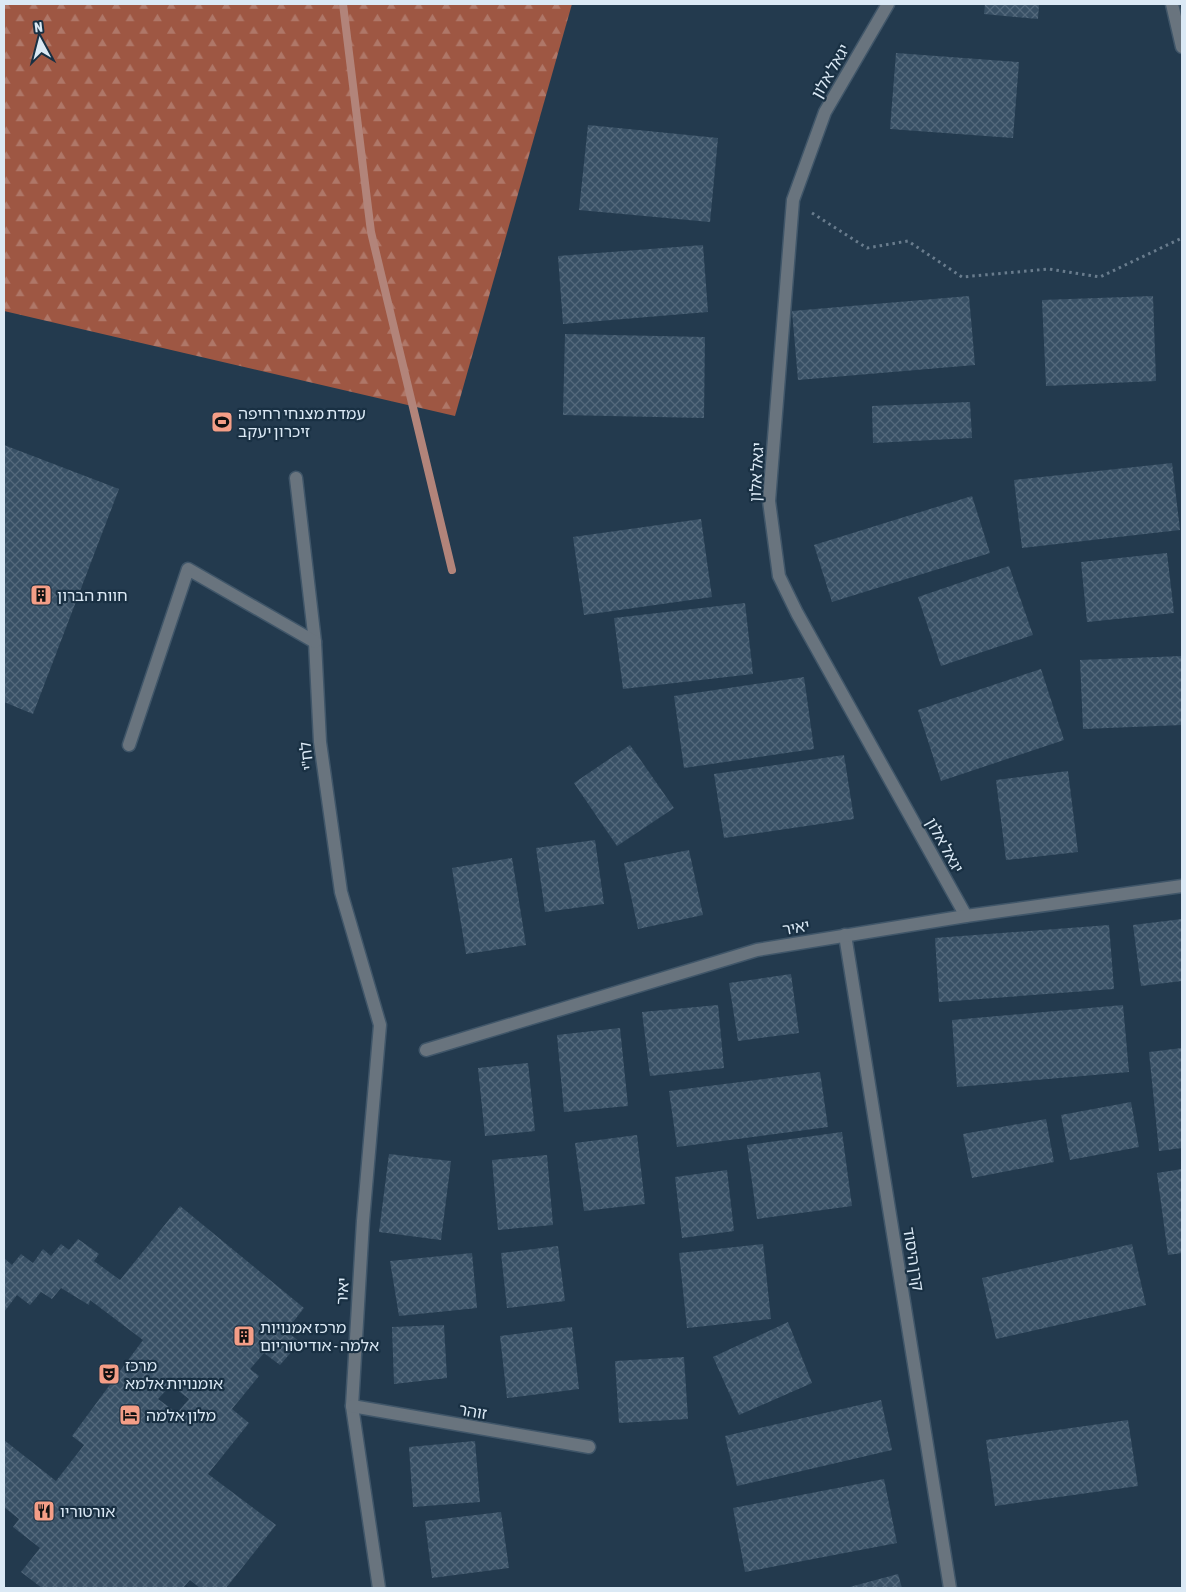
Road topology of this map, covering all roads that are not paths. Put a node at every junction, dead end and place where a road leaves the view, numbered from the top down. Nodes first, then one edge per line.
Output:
1 (888, 4) edge
2 (1172, 4) edge
3 (1182, 47) edge
4 (296, 478) dead end
5 (315, 642) junction
6 (129, 745) dead end
7 (1182, 886) edge
8 (966, 916) junction
9 (845, 935) junction
10 (380, 1025) joint
11 (426, 1050) dead end
12 (352, 1406) junction
13 (589, 1447) dead end
14 (379, 1588) edge
15 (950, 1588) edge

1 - 8 street, יגאל אלון
2 - 3 street
4 - 5 street, לח"י
5 - 6 street
5 - 10 street, לח"י
7 - 8 street, יאיר
8 - 9 street, יאיר
9 - 11 street, יאיר
9 - 15 street, קרן היסוד
10 - 12 street, יאיר
12 - 13 street, זוהר
12 - 14 street, יאיר

